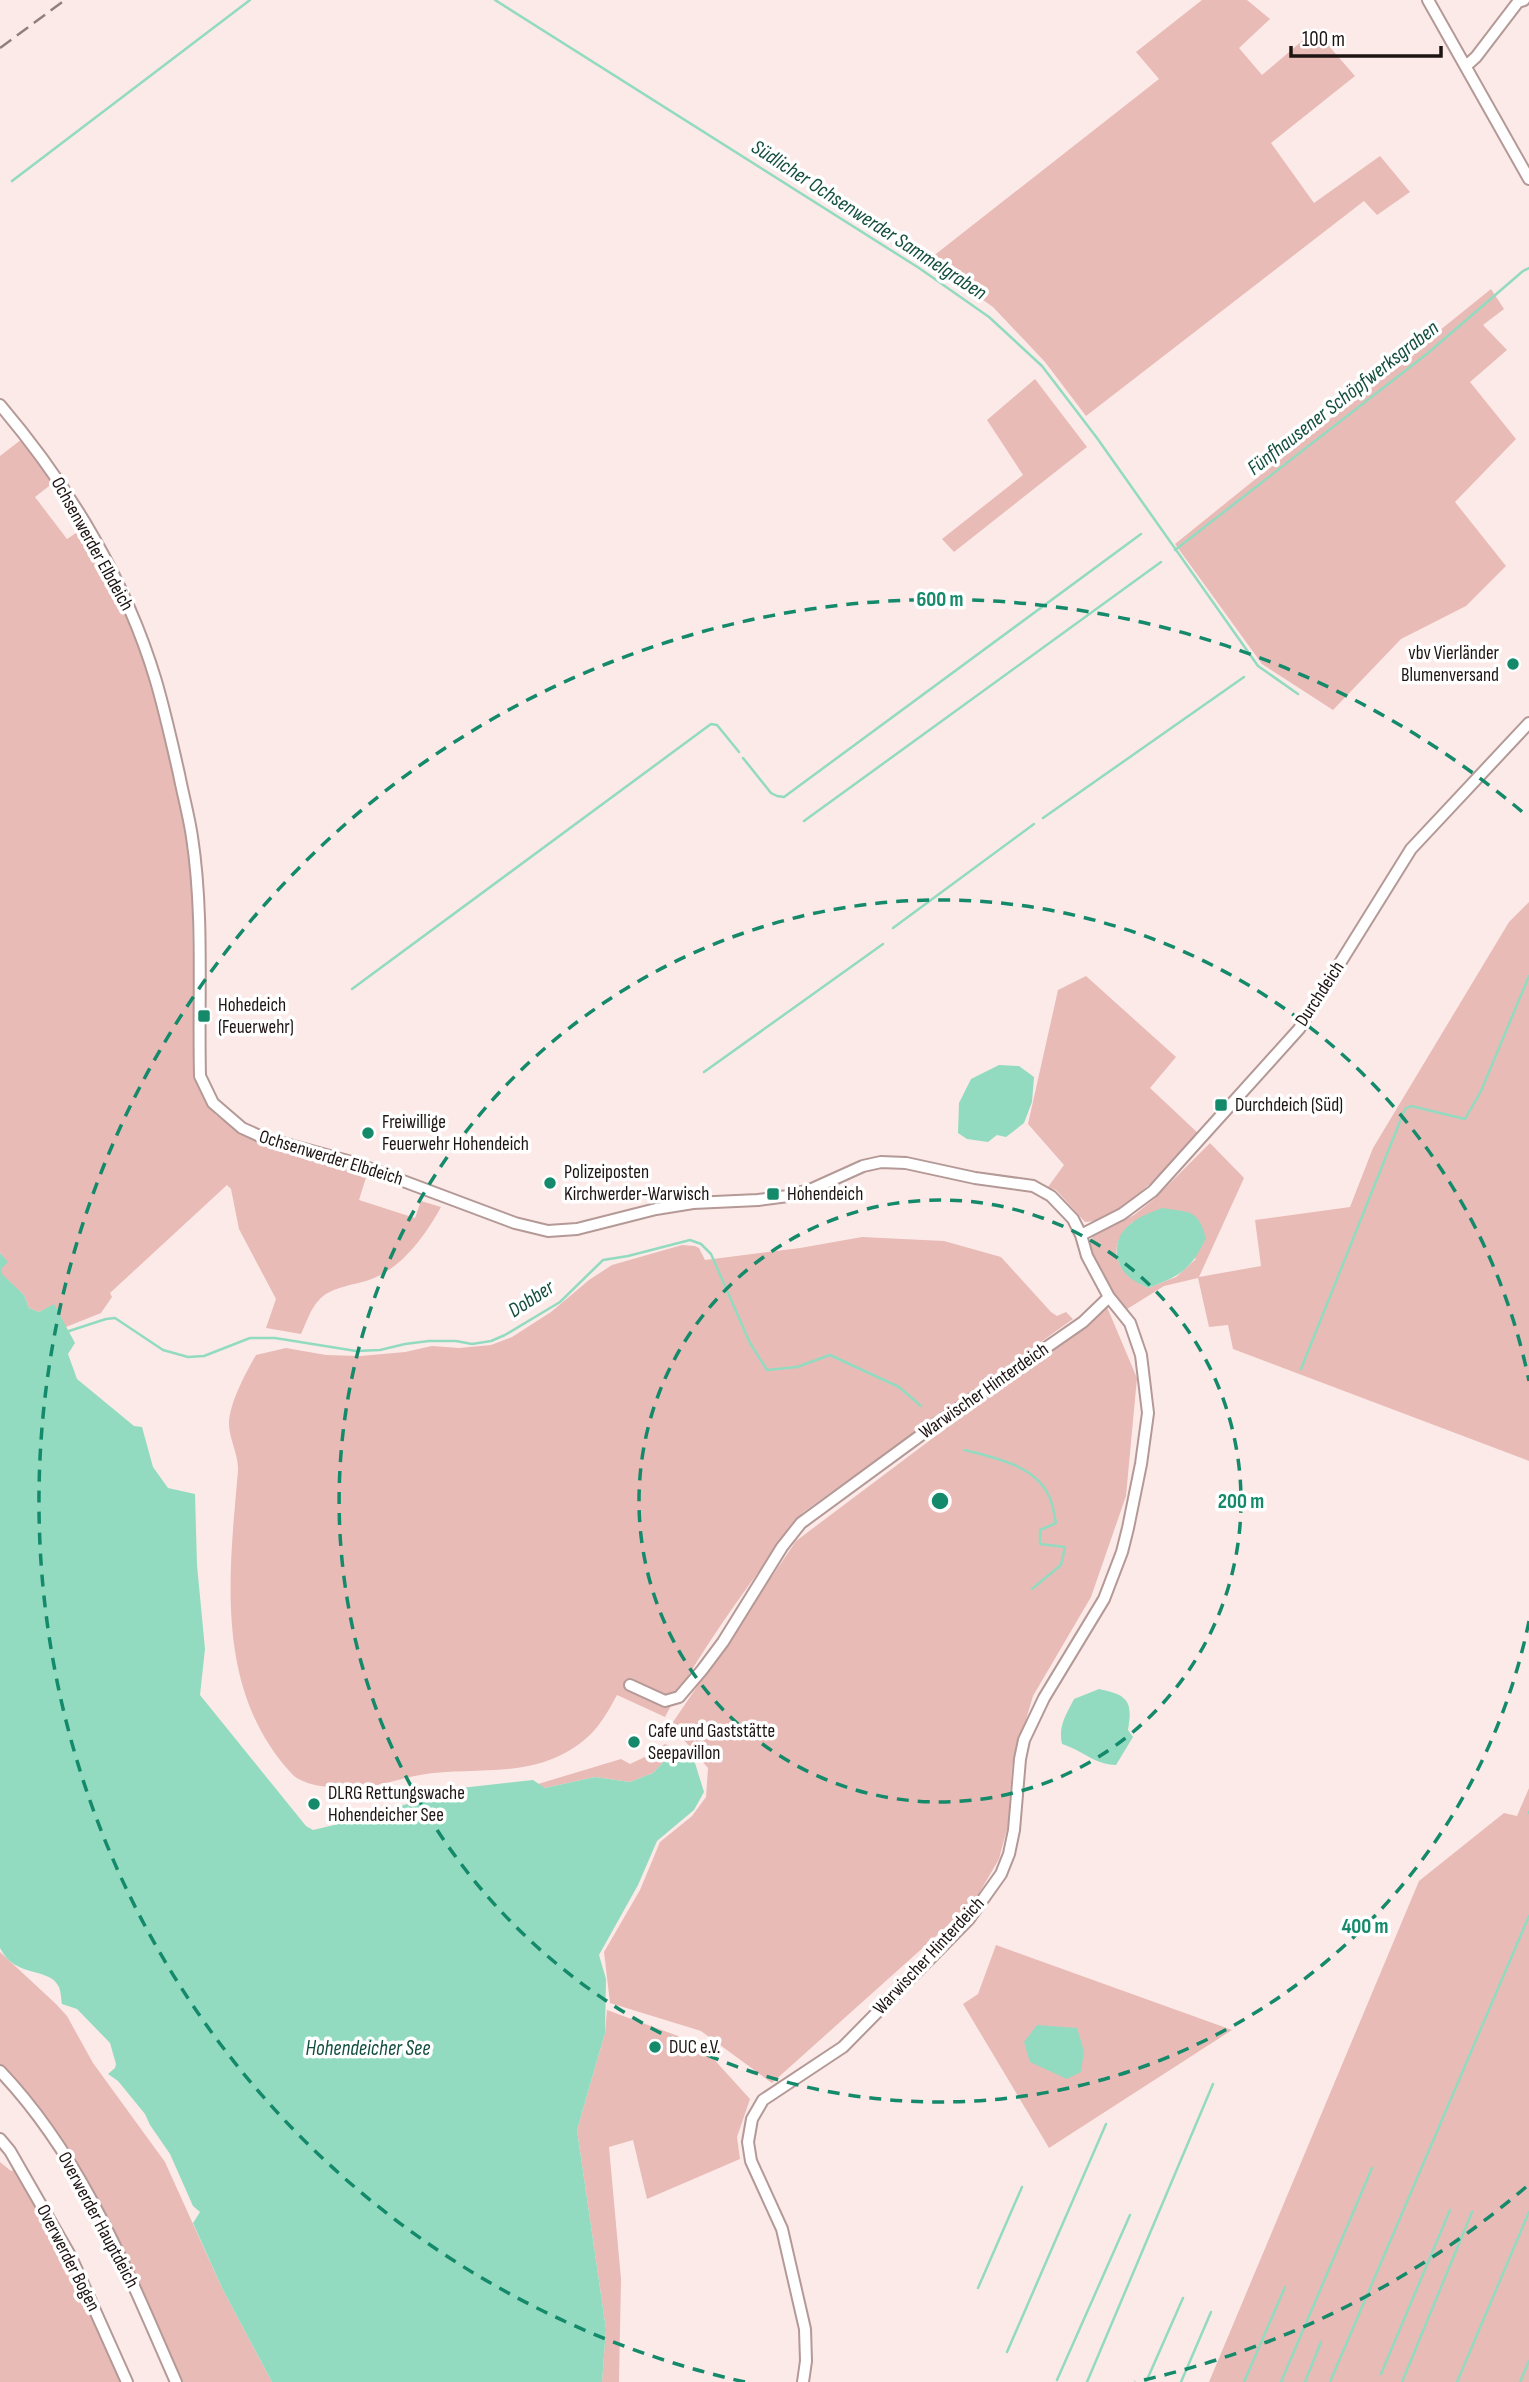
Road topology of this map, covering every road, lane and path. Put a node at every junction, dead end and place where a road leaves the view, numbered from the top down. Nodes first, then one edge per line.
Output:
1 (1429, 0) edge
2 (1524, 0) edge
3 (1466, 66) junction
4 (1529, 179) edge
5 (0, 405) edge
6 (1529, 723) edge
7 (1081, 1235) junction
8 (1110, 1297) junction
9 (630, 1685) dead end
10 (0, 2071) edge
11 (0, 2139) edge
12 (127, 2382) edge
13 (176, 2382) edge
14 (803, 2382) edge

1 - 3 street
2 - 3 street
3 - 4 street
5 - 7 street, Ochsenwerder Elbdeich
6 - 7 street, Durchdeich
7 - 8 street, Warwischer Hinterdeich
8 - 9 street, Warwischer Hinterdeich
8 - 14 street, Warwischer Hinterdeich
10 - 13 street, Overwerder Hauptdeich
11 - 12 street, Overwerder Bogen

